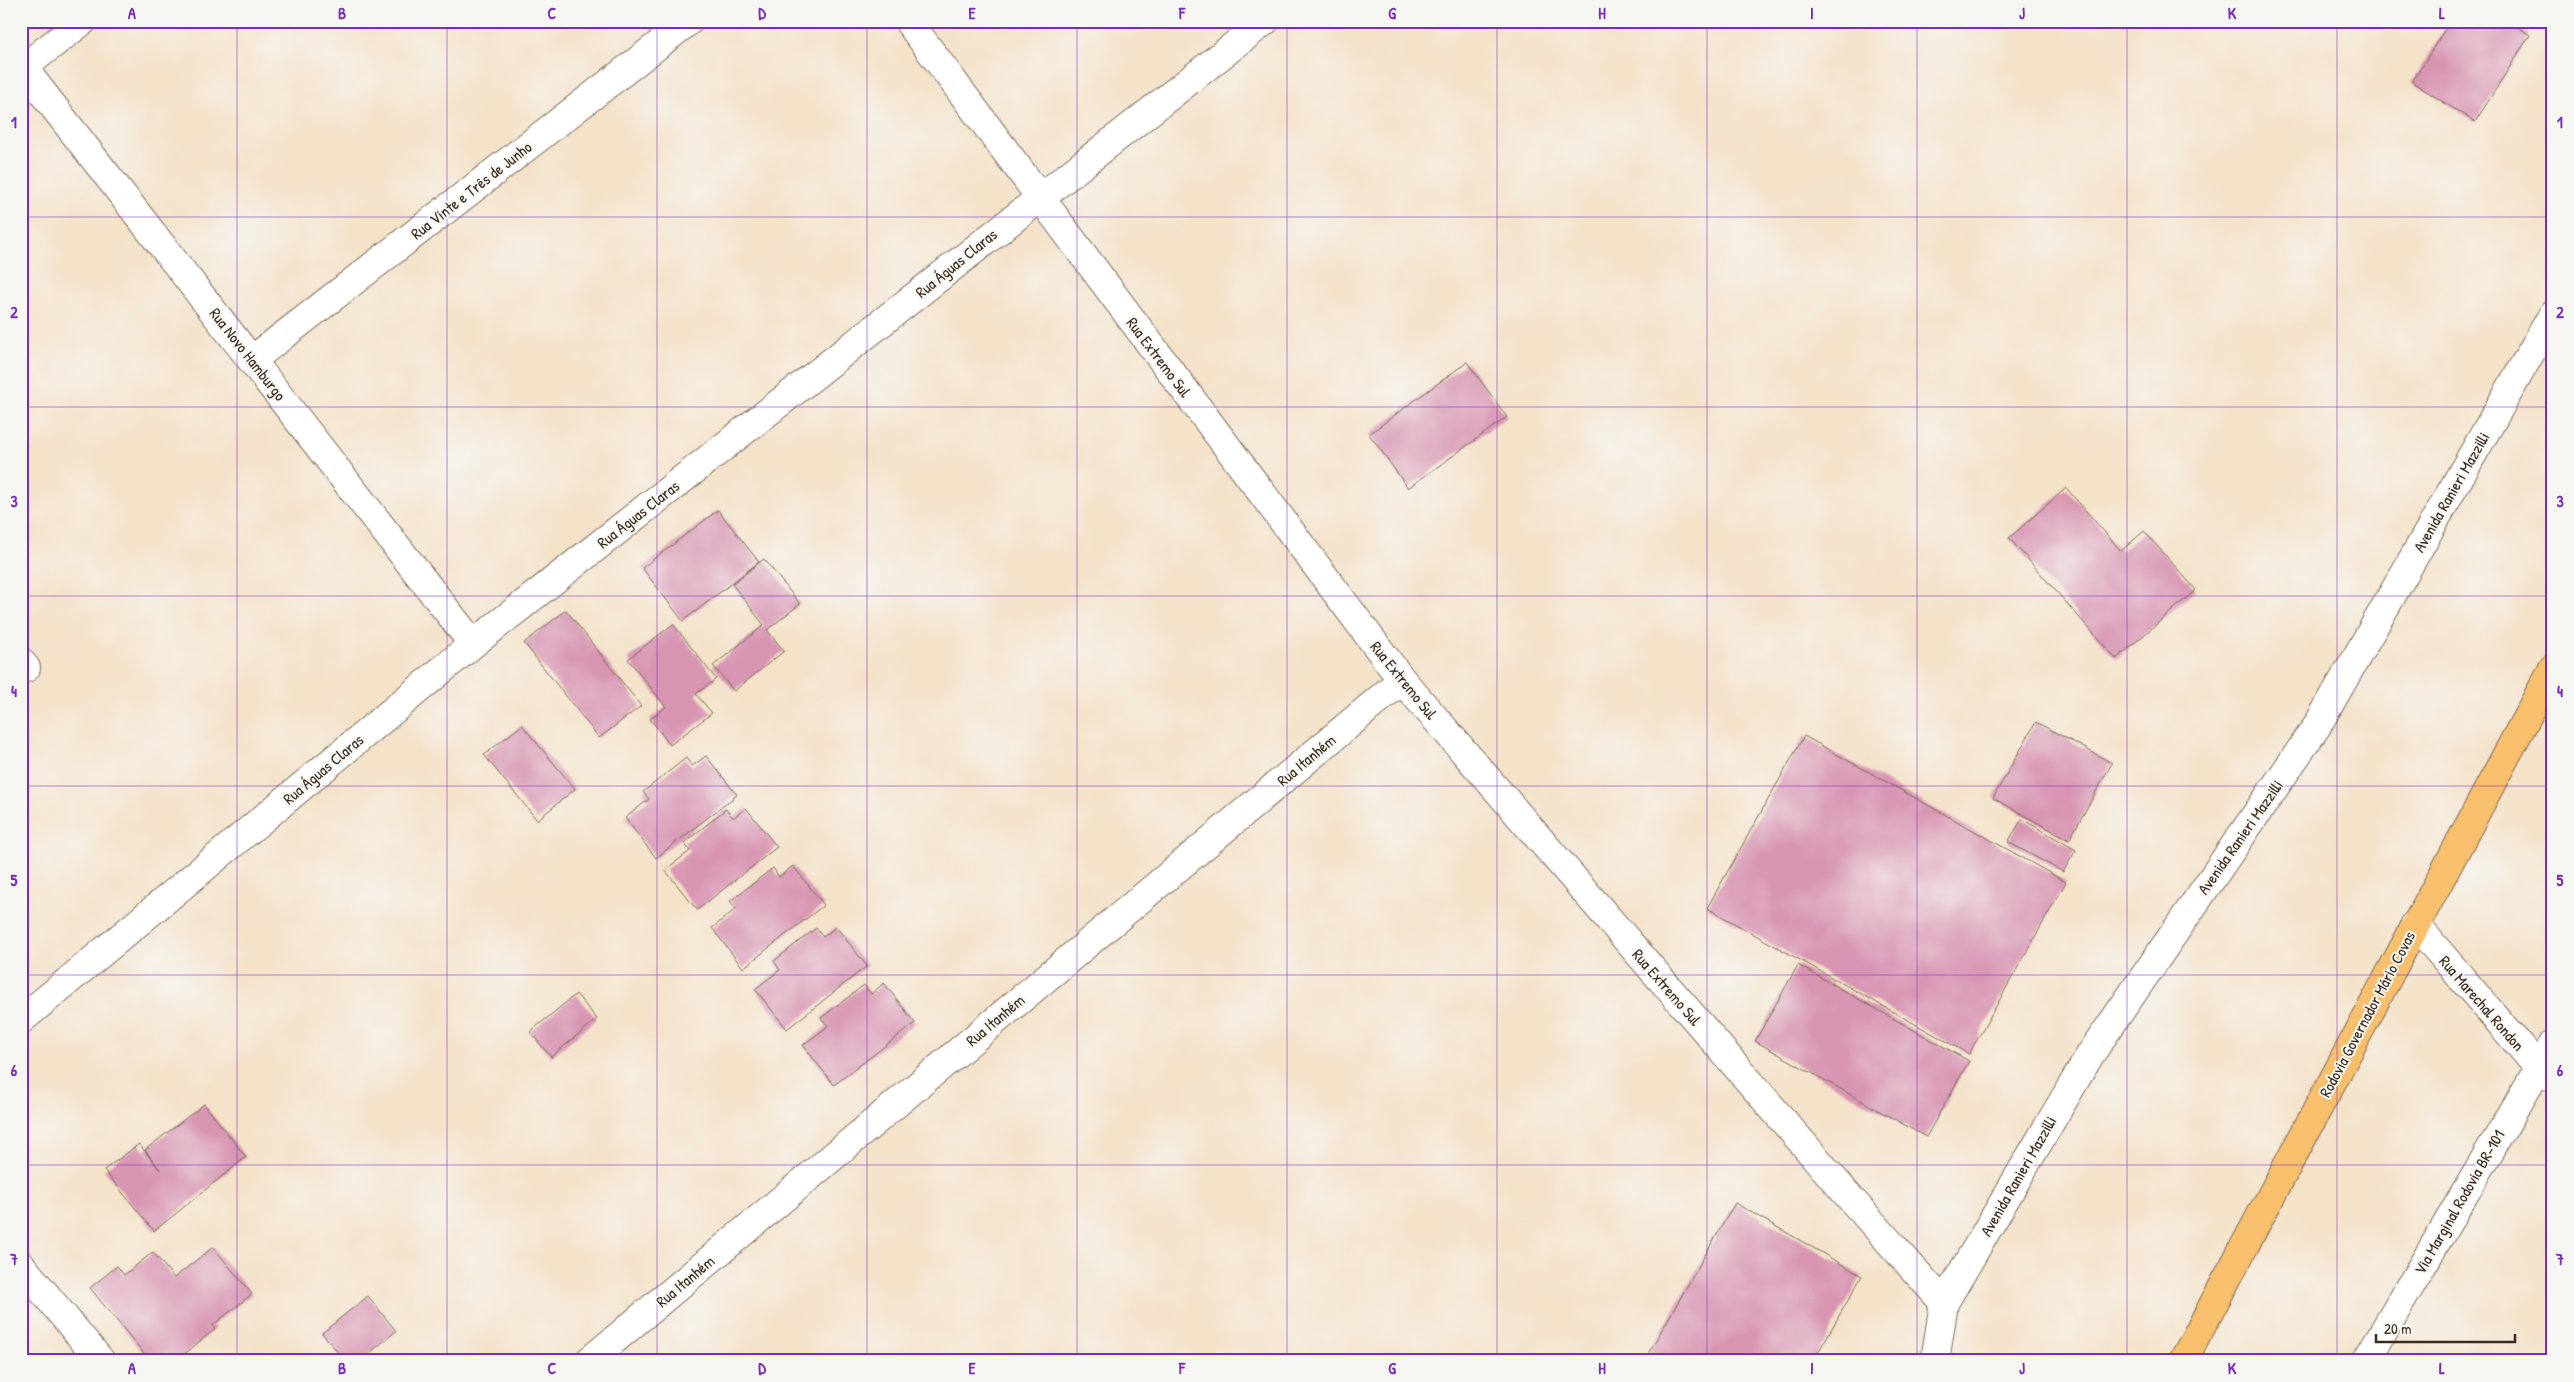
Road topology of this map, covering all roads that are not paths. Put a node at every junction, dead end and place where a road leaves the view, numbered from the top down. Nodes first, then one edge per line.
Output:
1 (83, 21) edge
2 (689, 21) edge
3 (908, 21) edge
4 (1264, 21) edge
5 (22, 67) edge
6 (1039, 197) junction
7 (2553, 314) edge
8 (252, 360) junction
9 (473, 644) junction
10 (2553, 668) edge
11 (1402, 680) junction
12 (2415, 924) junction
13 (21, 1020) edge
14 (2553, 1044) edge
15 (2545, 1073) edge
16 (21, 1265) edge
17 (1944, 1303) junction
18 (101, 1361) edge
19 (589, 1361) edge
20 (1935, 1361) edge
21 (2182, 1361) edge
22 (2366, 1361) edge

1 - 5 street
2 - 8 street, Rua Vinte e Três de Junho
3 - 6 street, Rua Extremo Sul
4 - 6 street, Rua Águas Claras
5 - 8 street, Rua Novo Hamburgo
6 - 9 street, Rua Águas Claras
6 - 11 street, Rua Extremo Sul
7 - 17 street, Avenida Ranieri Mazzilli
8 - 9 street, Rua Novo Hamburgo
9 - 13 street, Rua Águas Claras
10 - 12 highway, Rodovia Governador Mário Covas
11 - 17 street, Rua Extremo Sul
11 - 19 street, Rua Itanhém
12 - 15 street, Rua Marechal Rondon
12 - 21 highway, Rodovia Governador Mário Covas
14 - 15 street, Via Marginal Rodovia BR-101
15 - 22 street, Via Marginal Rodovia BR-101
16 - 18 street
17 - 20 street, Avenida Ranieri Mazzilli

